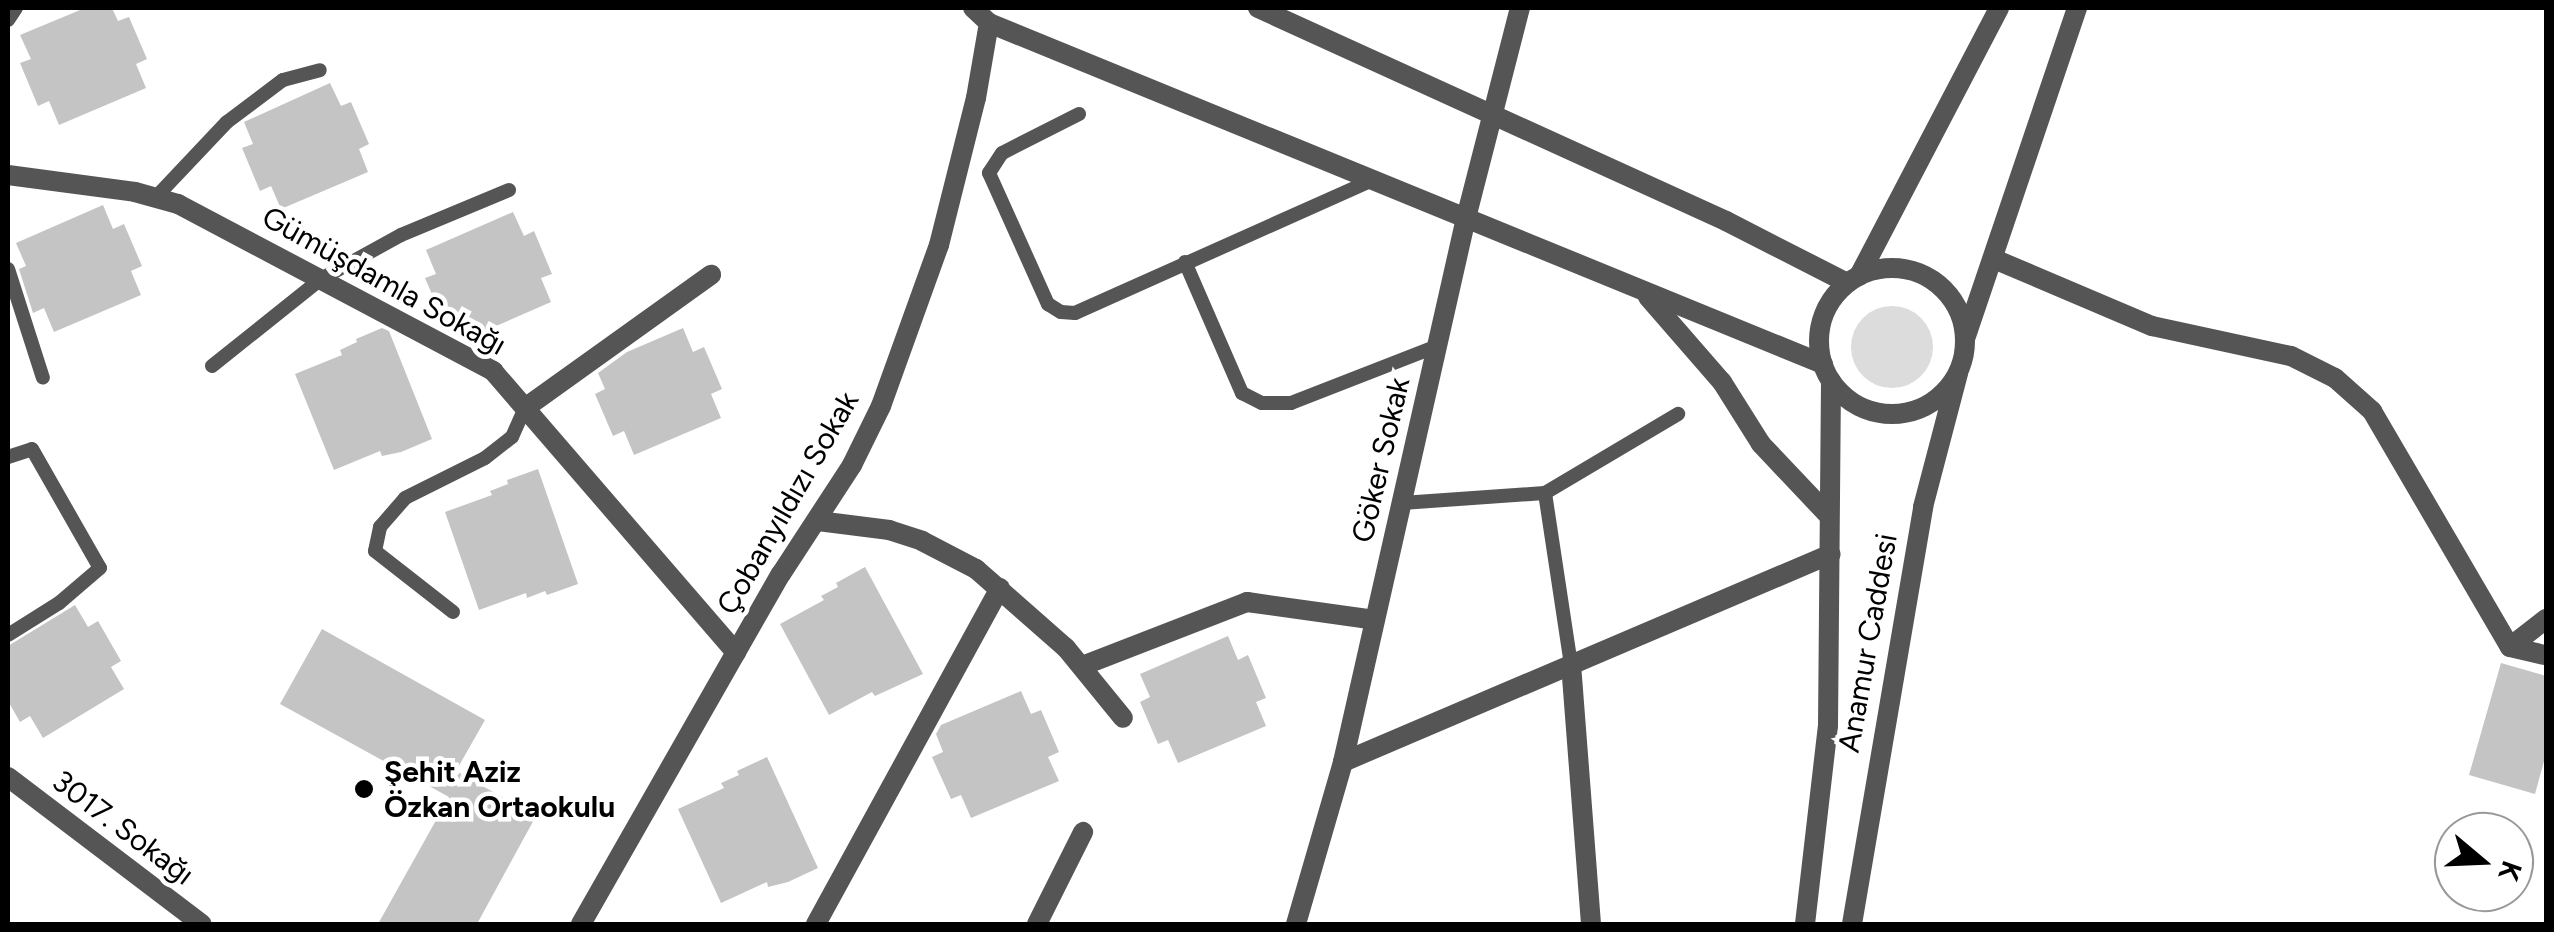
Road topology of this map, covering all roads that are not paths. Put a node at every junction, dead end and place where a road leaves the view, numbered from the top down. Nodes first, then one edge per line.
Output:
1 (16, 8) edge
2 (973, 8) edge
3 (1258, 8) edge
4 (1520, 8) edge
5 (1999, 8) edge
6 (2077, 8) edge
7 (8, 20) edge
8 (989, 23) junction
9 (320, 70) dead end
10 (1079, 114) dead end
11 (1490, 116) junction
12 (8, 175) edge
13 (1372, 180) junction
14 (509, 190) dead end
15 (156, 196) junction
16 (1466, 218) junction
17 (1994, 259) junction
18 (1184, 262) junction
19 (8, 269) edge
20 (711, 275) dead end
21 (321, 279) junction
22 (1853, 279) junction
23 (1640, 289) junction
24 (1966, 338) junction
25 (1437, 346) junction
26 (212, 366) dead end
27 (1827, 373) junction
28 (1958, 374) junction
29 (44, 378) dead end
30 (525, 408) junction
31 (1678, 414) dead end
32 (8, 457) edge
33 (1544, 493) junction
34 (1402, 503) junction
35 (1828, 516) junction
36 (818, 521) junction
37 (1831, 554) junction
38 (1000, 588) junction
39 (452, 612) dead end
40 (2546, 619) edge
41 (1375, 620) junction
42 (8, 635) edge
43 (2510, 646) junction
44 (736, 653) junction
45 (2546, 655) edge
46 (1570, 664) junction
47 (1082, 666) junction
48 (1123, 718) dead end
49 (1343, 762) junction
50 (8, 778) edge
51 (1083, 832) dead end
52 (202, 924) edge
53 (581, 924) edge
54 (816, 924) edge
55 (1037, 924) edge
56 (1296, 924) edge
57 (1591, 924) edge
58 (1805, 924) edge
59 (1852, 924) edge

1 - 7 lane
2 - 8 street
3 - 11 street
4 - 11 street, Göker Sokak
5 - 22 street
6 - 17 street
8 - 13 street
8 - 36 street, Çobanyıldızı Sokak
9 - 15 lane
10 - 18 lane
11 - 16 street, Göker Sokak
11 - 22 street
12 - 15 street, Gümüşdamla Sokağı
13 - 16 street
13 - 18 lane
14 - 21 lane
15 - 21 street, Gümüşdamla Sokağı
16 - 23 street
16 - 25 street, Göker Sokak
17 - 24 street
17 - 43 street
18 - 25 lane
19 - 29 lane
20 - 30 street
21 - 26 lane
21 - 30 street, Gümüşdamla Sokağı
22 - 24 street
22 - 27 street
23 - 27 street
23 - 35 street
24 - 28 street
25 - 34 street, Göker Sokak
27 - 28 street
27 - 35 street, Anamur Caddesi
28 - 59 street, Anamur Caddesi
30 - 39 lane
30 - 44 street, Gümüşdamla Sokağı
31 - 33 lane
32 - 42 lane
33 - 34 lane
33 - 46 lane
34 - 41 street, Göker Sokak
35 - 37 street, Anamur Caddesi
36 - 38 street
36 - 44 street, Çobanyıldızı Sokak
37 - 46 street
37 - 58 street, Anamur Caddesi
38 - 47 street
38 - 54 street
40 - 43 street
41 - 47 street
41 - 49 street, Göker Sokak
43 - 45 street
44 - 53 street, Çobanyıldızı Sokak
46 - 49 street
46 - 57 street
47 - 48 street
49 - 56 street, Göker Sokak
50 - 52 street, 3017. Sokağı
51 - 55 street

